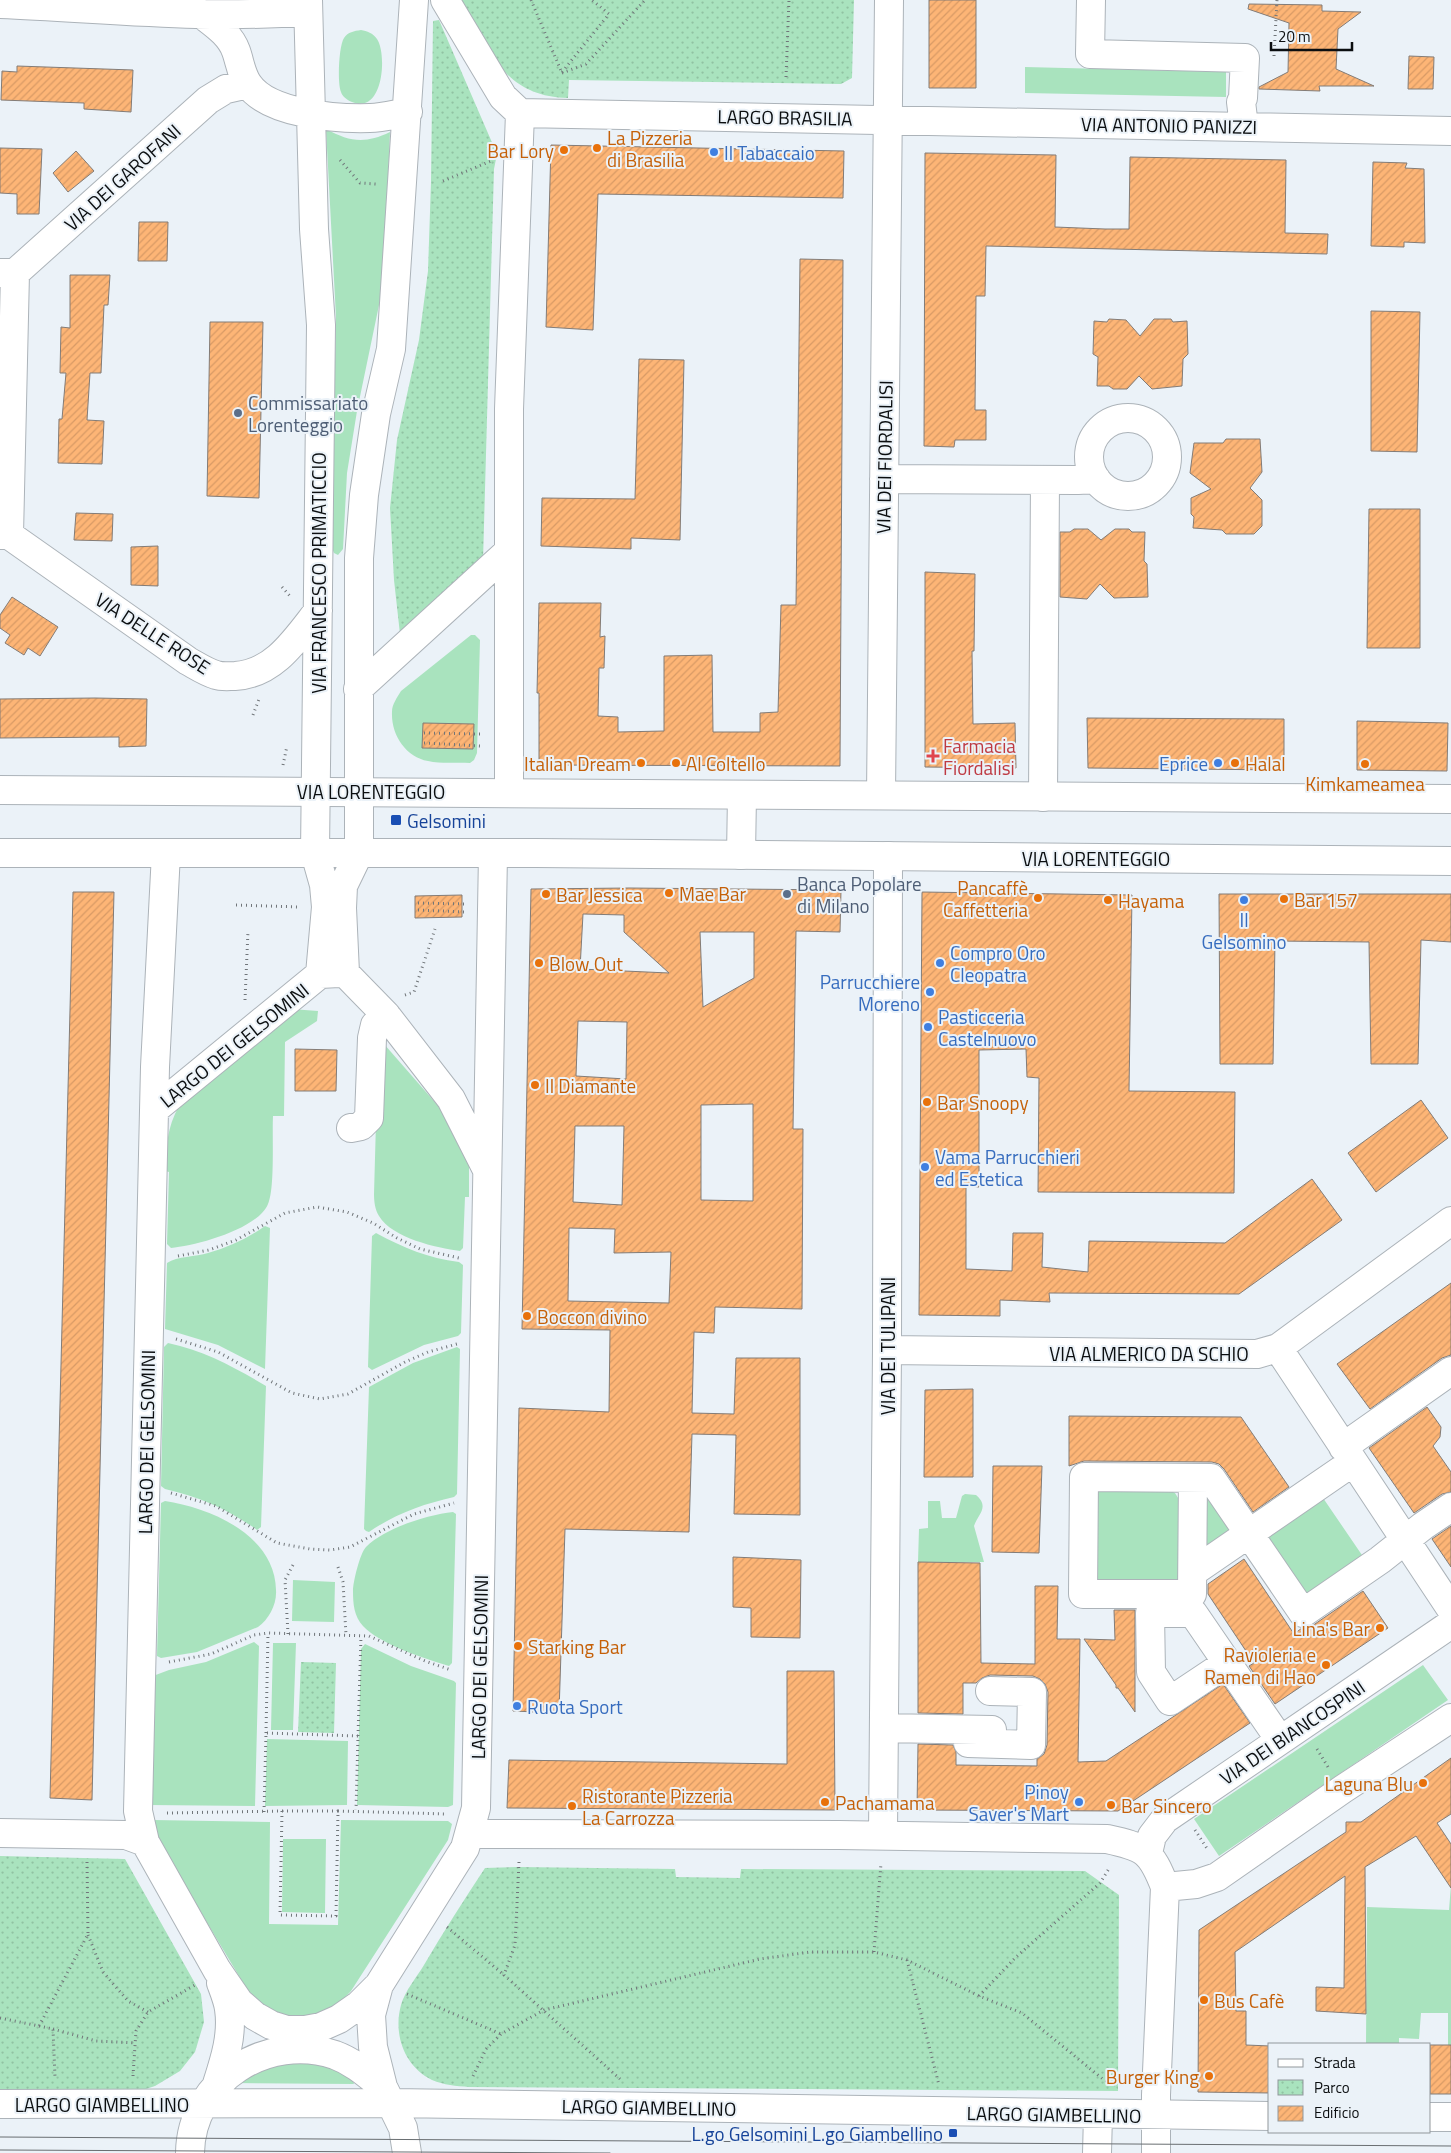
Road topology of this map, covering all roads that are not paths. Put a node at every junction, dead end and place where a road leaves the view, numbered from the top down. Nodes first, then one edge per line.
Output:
1 (414, 0) edge
2 (444, 0) edge
3 (889, 0) edge
4 (1091, 0) edge
5 (17, 3) edge
6 (308, 5) edge
7 (200, 13) junction
8 (248, 84) junction
9 (408, 112) junction
10 (311, 113) junction
11 (520, 113) junction
12 (888, 119) junction
13 (1244, 126) junction
14 (1451, 130) edge
15 (8, 273) edge
16 (884, 479) junction
17 (1096, 479) dead end
18 (1045, 480) junction
19 (4, 535) edge
20 (317, 545) junction
21 (509, 551) junction
22 (359, 558) junction
23 (318, 611) junction
24 (358, 689) junction
25 (0, 790) edge
26 (316, 790) junction
27 (359, 791) junction
28 (509, 793) junction
29 (742, 795) junction
30 (880, 795) junction
31 (1043, 797) junction
32 (1451, 799) edge
33 (0, 853) edge
34 (166, 853) junction
35 (315, 853) junction
36 (359, 853) junction
37 (493, 854) junction
38 (741, 855) junction
39 (888, 856) junction
40 (1451, 860) edge
41 (333, 974) junction
42 (392, 1007) junction
43 (154, 1110) junction
44 (351, 1128) dead end
45 (489, 1173) junction
46 (1451, 1221) edge
47 (1278, 1348) junction
48 (887, 1350) junction
49 (1451, 1371) edge
50 (1348, 1455) junction
51 (1193, 1478) junction
52 (1451, 1507) edge
53 (1249, 1533) junction
54 (1405, 1540) junction
55 (1192, 1583) junction
56 (1451, 1609) edge
57 (1451, 1624) edge
58 (1227, 1663) dead end
59 (990, 1691) dead end
60 (1451, 1718) edge
61 (884, 1728) junction
62 (1031, 1730) junction
63 (1291, 1733) junction
64 (968, 1743) dead end
65 (461, 1824) junction
66 (0, 1833) edge
67 (145, 1842) junction
68 (882, 1847) junction
69 (1148, 1853) junction
70 (1165, 1887) junction
71 (206, 1977) junction
72 (389, 1988) junction
73 (210, 2095) junction
74 (388, 2095) junction
75 (0, 2104) edge
76 (1098, 2114) junction
77 (1156, 2116) junction
78 (1268, 2116) edge
79 (1431, 2117) edge
80 (1451, 2117) edge
81 (190, 2153) edge
82 (407, 2153) edge
83 (1097, 2153) edge
84 (1156, 2153) edge

1 - 9 street
2 - 11 street
3 - 12 street
4 - 13 street
5 - 7 street
6 - 7 street
6 - 10 street
7 - 8 street
8 - 10 street
8 - 15 street, VIA DEI GAROFANI
9 - 10 street
9 - 22 street
10 - 20 street, VIA FRANCESCO PRIMATICCIO
11 - 12 street, LARGO BRASILIA
11 - 21 street
12 - 13 street, VIA ANTONIO PANIZZI
12 - 16 street, VIA DEI FIORDALISI
13 - 14 street, VIA ANTONIO PANIZZI
15 - 19 street, VIA DELLE ROSE
16 - 18 street
16 - 30 street, VIA DEI FIORDALISI
17 - 18 street
18 - 31 street
19 - 23 street, VIA DELLE ROSE
20 - 22 street
20 - 23 street, VIA FRANCESCO PRIMATICCIO
21 - 24 street
21 - 28 street
22 - 24 street
23 - 26 street, VIA FRANCESCO PRIMATICCIO
24 - 27 street
25 - 26 street, VIA LORENTEGGIO
26 - 27 street, VIA LORENTEGGIO
26 - 35 street, VIA FRANCESCO PRIMATICCIO
27 - 28 street, VIA LORENTEGGIO
27 - 36 street
28 - 29 street, VIA LORENTEGGIO
29 - 30 street, VIA LORENTEGGIO
29 - 38 street
30 - 31 street, VIA LORENTEGGIO
31 - 32 street, VIA LORENTEGGIO
33 - 34 street, VIA LORENTEGGIO
34 - 35 street, VIA LORENTEGGIO
34 - 43 street
35 - 36 street, VIA LORENTEGGIO
35 - 41 street, LARGO DEI GELSOMINI
36 - 37 street, VIA LORENTEGGIO
36 - 41 street
37 - 38 street, VIA LORENTEGGIO
37 - 45 street, LARGO DEI GELSOMINI
38 - 39 street, VIA LORENTEGGIO
39 - 40 street, VIA LORENTEGGIO
39 - 48 street, VIA DEI TULIPANI
41 - 42 street, LARGO DEI GELSOMINI
41 - 43 street, LARGO DEI GELSOMINI
42 - 44 street
42 - 45 street, LARGO DEI GELSOMINI
43 - 67 street, LARGO DEI GELSOMINI
45 - 65 street, LARGO DEI GELSOMINI
46 - 47 street
47 - 48 street, VIA ALMERICO DA SCHIO
47 - 50 street
48 - 61 street, VIA DEI TULIPANI
49 - 50 street
50 - 53 street
50 - 54 street
51 - 53 street
51 - 55 street
51 - 55 street
52 - 54 street
53 - 54 street
53 - 55 street
54 - 56 street
55 - 63 street
57 - 63 street, VIA DEI BIANCOSPINI
58 - 63 street
59 - 62 street
60 - 70 street
61 - 62 street
61 - 68 street, VIA DEI TULIPANI
62 - 64 street
63 - 69 street, VIA DEI BIANCOSPINI
65 - 68 street
65 - 72 street, LARGO DEI GELSOMINI
66 - 67 street
67 - 71 street, LARGO DEI GELSOMINI
68 - 69 street
69 - 70 street, LARGO GIAMBELLINO
70 - 77 street, LARGO GIAMBELLINO
71 - 72 street, LARGO DEI GELSOMINI
71 - 73 street, LARGO DEI GELSOMINI
72 - 74 street, LARGO DEI GELSOMINI
73 - 74 street, LARGO GIAMBELLINO
73 - 74 street
73 - 75 street, LARGO GIAMBELLINO
73 - 81 street, LARGO GIAMBELLINO
74 - 76 street, LARGO GIAMBELLINO
74 - 82 street
76 - 77 street, LARGO GIAMBELLINO
76 - 83 street
77 - 78 street
77 - 84 street
79 - 80 street

